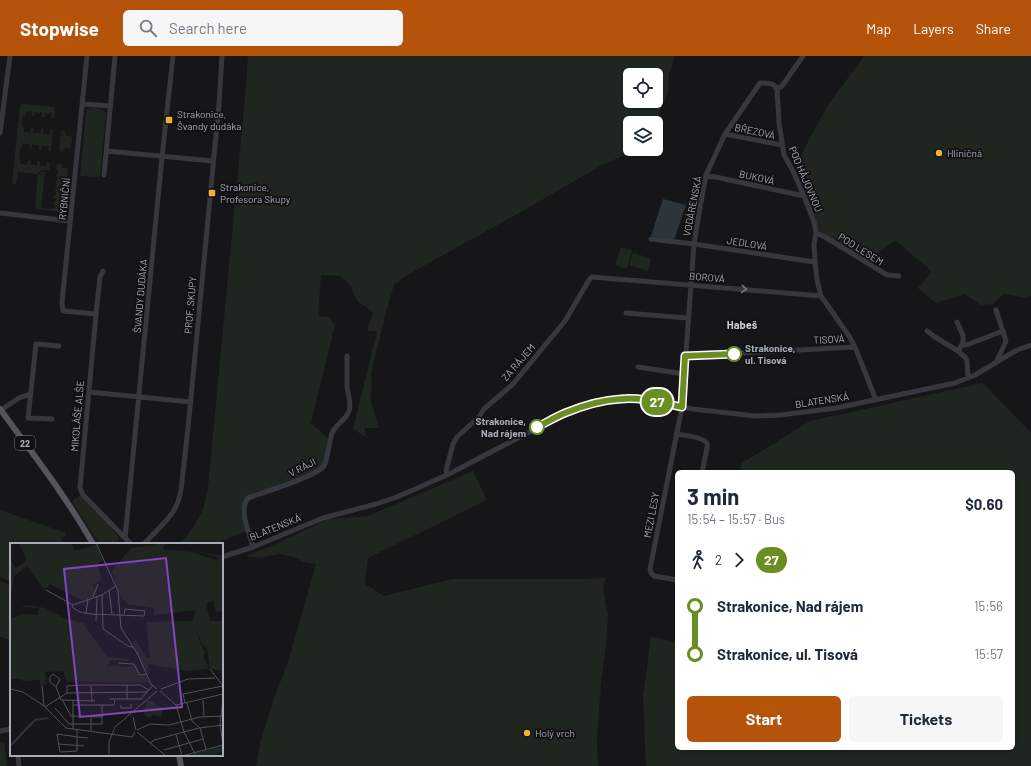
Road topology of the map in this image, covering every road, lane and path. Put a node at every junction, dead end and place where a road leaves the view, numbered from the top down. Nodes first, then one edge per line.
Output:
1 (10, 56) edge
2 (87, 56) edge
3 (115, 56) edge
4 (173, 56) edge
5 (222, 56) edge
6 (803, 56) edge
7 (777, 89) junction
8 (82, 104) junction
9 (111, 106) junction
10 (0, 133) edge
11 (725, 134) junction
12 (782, 145) junction
13 (106, 151) junction
14 (162, 157) junction
15 (213, 161) junction
16 (104, 175) dead end
17 (706, 175) junction
18 (804, 196) junction
19 (0, 214) edge
20 (70, 221) junction
21 (816, 233) junction
22 (651, 239) dead end
23 (694, 244) junction
24 (815, 262) junction
25 (103, 271) dead end
26 (899, 276) dead end
27 (592, 278) joint
28 (691, 285) junction
29 (821, 296) junction
30 (996, 310) dead end
31 (626, 313) dead end
32 (96, 314) junction
33 (688, 318) junction
34 (957, 322) dead end
35 (928, 331) dead end
36 (1003, 331) junction
37 (963, 344) junction
38 (1031, 345) edge
39 (59, 346) dead end
40 (855, 347) junction
41 (958, 352) junction
42 (347, 356) dead end
43 (685, 356) junction
44 (996, 363) junction
45 (638, 366) dead end
46 (684, 374) junction
47 (968, 378) junction
48 (89, 392) junction
49 (30, 394) junction
50 (139, 397) junction
51 (876, 400) junction
52 (190, 402) junction
53 (682, 407) junction
54 (0, 409) edge
55 (52, 419) dead end
56 (676, 434) junction
57 (702, 470) edge
58 (447, 475) junction
59 (125, 538) junction
60 (92, 543) edge
61 (130, 543) edge
62 (145, 543) edge
63 (253, 547) junction
64 (223, 557) edge
65 (675, 580) edge
66 (10, 729) edge
67 (0, 731) edge
68 (18, 756) edge
69 (179, 756) edge
70 (19, 766) edge
71 (181, 766) edge

1 - 10 street
2 - 8 street, RYBNIČNÍ
3 - 9 street
4 - 14 street, ŠVANDY DUDÁKA
5 - 15 street, PROF. SKUPY
6 - 7 street
7 - 11 street, VODÁRENSKÁ
7 - 12 street, POD HÁJOVNOU
8 - 9 street
8 - 20 street, RYBNIČNÍ
9 - 13 street
11 - 12 street, BŘEZOVÁ
11 - 17 street, VODÁRENSKÁ
12 - 18 street, POD HÁJOVNOU
13 - 14 street
13 - 16 street
14 - 15 street
14 - 50 street, ŠVANDY DUDÁKA
15 - 52 street, PROF. SKUPY
17 - 18 street, BUKOVÁ
17 - 23 street, VODÁRENSKÁ
18 - 21 street, POD HÁJOVNOU
19 - 20 street
20 - 32 street, RYBNIČNÍ
21 - 24 street, POD HÁJOVNOU
21 - 26 street, POD LESEM
22 - 23 street, JEDLOVÁ
23 - 24 street, JEDLOVÁ
23 - 28 street, VODÁRENSKÁ
24 - 29 street, POD HÁJOVNOU
25 - 32 street, MIKOLÁŠE ALŠE
27 - 28 street, BOROVÁ
27 - 58 street, ZA RÁJEM
28 -> 29 street, BOROVÁ
28 - 33 street, VODÁRENSKÁ
29 - 40 street, POD HÁJOVNOU
30 - 36 street
31 - 33 street
32 - 48 street, MIKOLÁŠE ALŠE
33 - 43 street, VODÁRENSKÁ
34 - 37 street
35 - 41 street
36 - 37 street
36 - 44 street
37 - 41 street
38 - 44 street, BLATENSKÁ
39 - 49 street
40 - 43 street, TISOVÁ
40 - 51 street, POD HÁJOVNOU
41 - 47 street
42 - 63 street, V RÁJI
43 - 46 street, VODÁRENSKÁ
44 - 47 street, BLATENSKÁ
45 - 46 street
46 - 53 street, VODÁRENSKÁ
47 - 51 street, BLATENSKÁ
48 - 50 street
48 - 59 street, MIKOLÁŠE ALŠE
49 - 54 street
49 - 55 street
50 - 52 street
50 - 59 street, ŠVANDY DUDÁKA
51 - 53 street, BLATENSKÁ
52 - 62 street, PROF. SKUPY
53 - 56 street, MEZI LESY
53 - 58 street, BLATENSKÁ
54 - 60 main road, 22
56 - 57 street
56 - 65 street, MEZI LESY
58 - 63 street, BLATENSKÁ
59 - 61 street, MIKOLÁŠE ALŠE
63 - 64 street, BLATENSKÁ
66 - 67 street
68 - 70 street
69 - 71 main road

